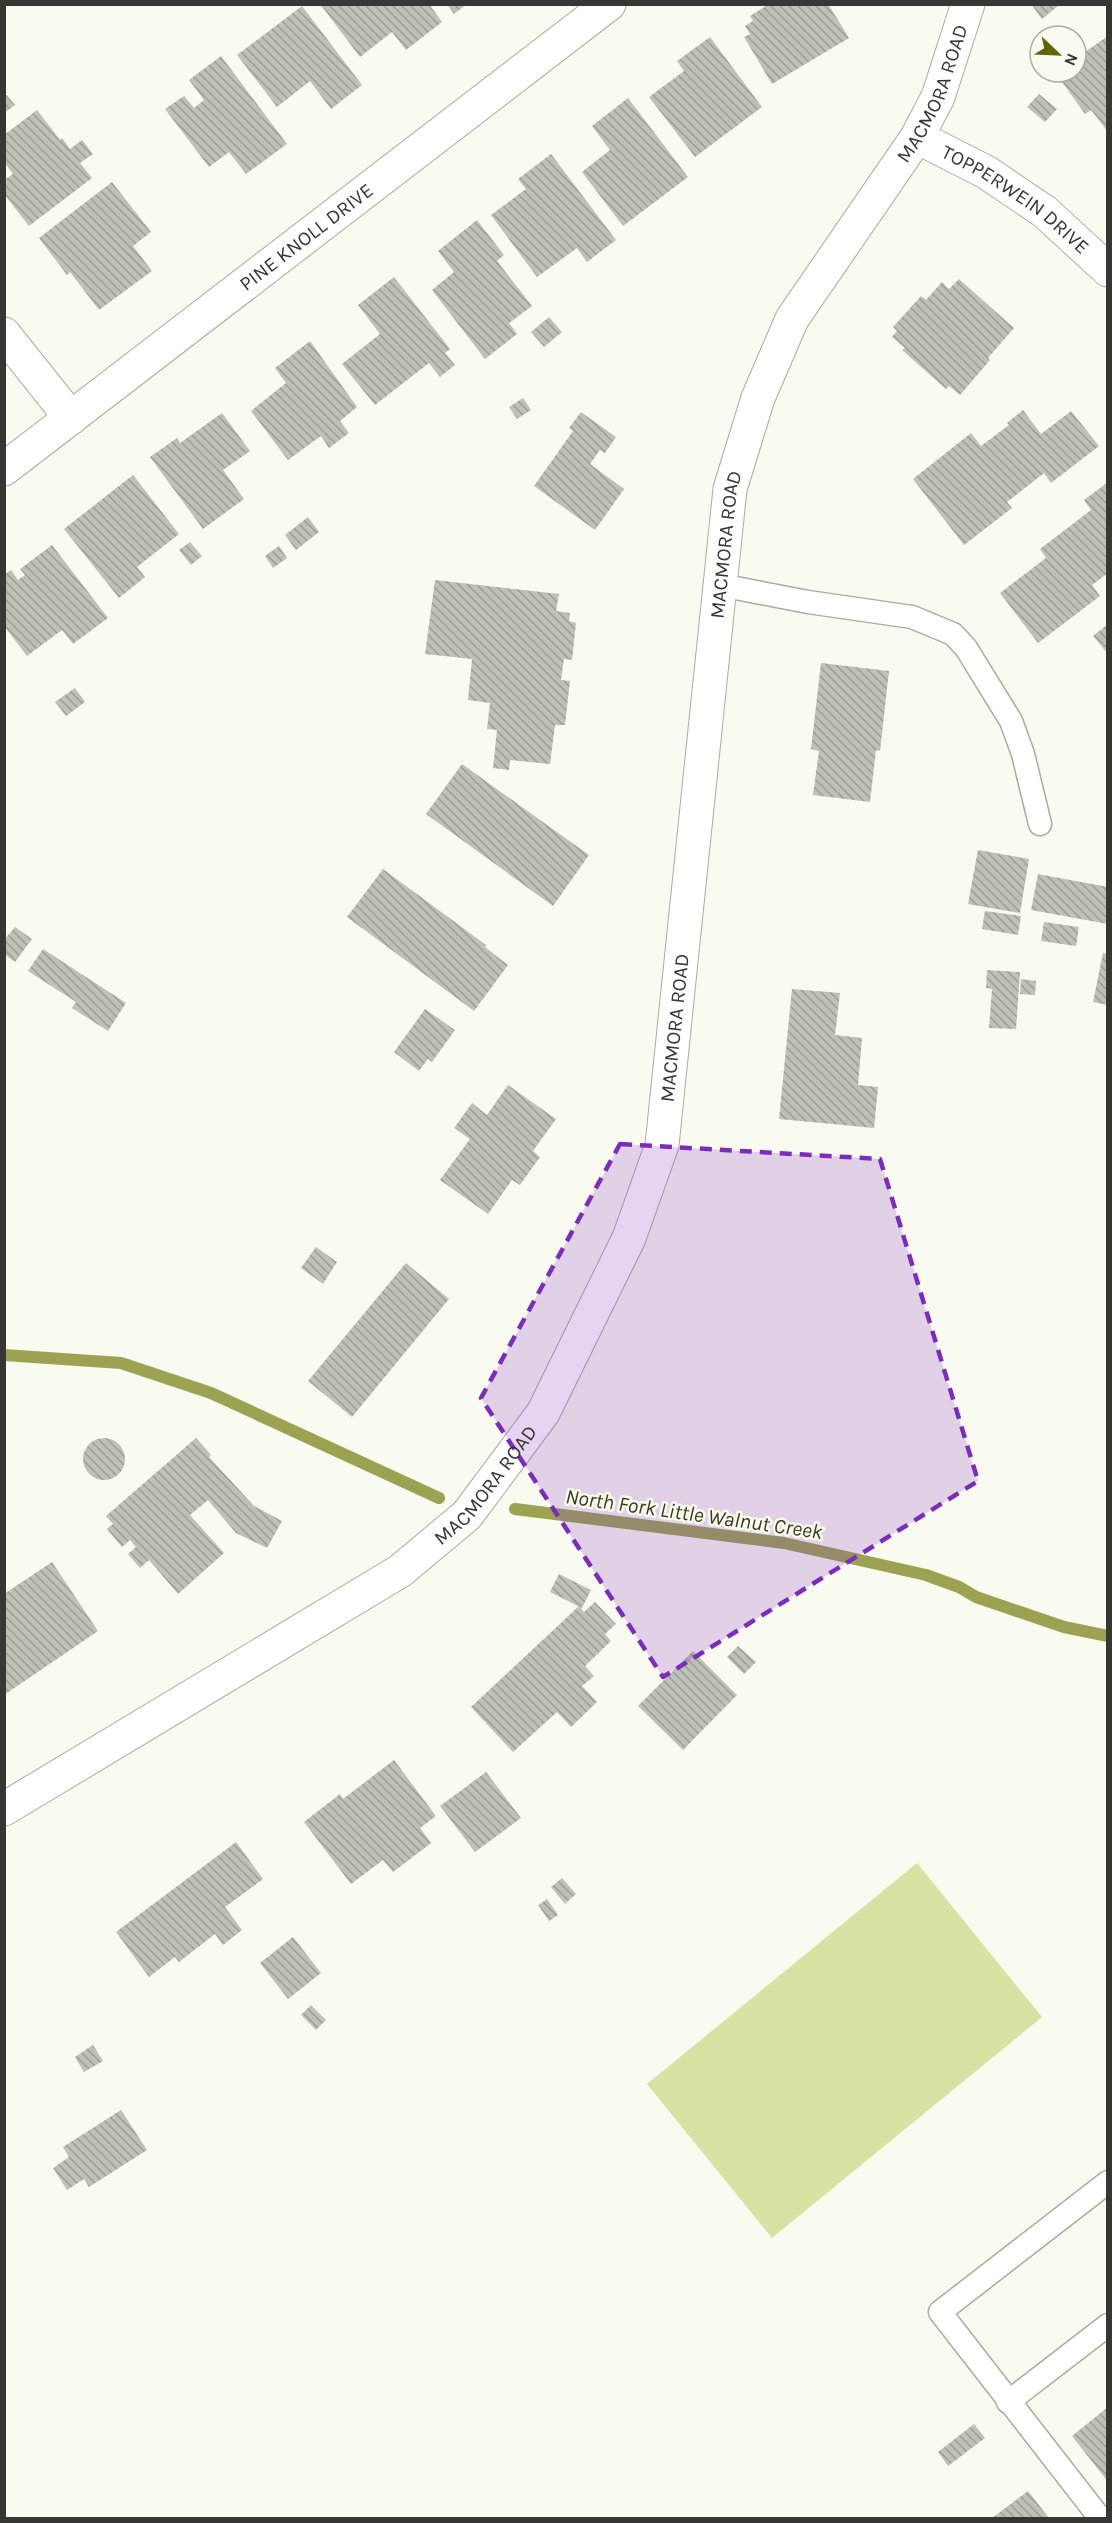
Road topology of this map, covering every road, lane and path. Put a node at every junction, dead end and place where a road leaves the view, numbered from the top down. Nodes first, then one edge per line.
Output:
1 (609, 4) edge
2 (968, 4) edge
3 (917, 137) junction
4 (1106, 265) edge
5 (4, 334) edge
6 (71, 418) junction
7 (4, 469) edge
8 (720, 585) junction
9 (1040, 824) dead end
10 (4, 1809) edge
11 (1107, 2182) edge
12 (1107, 2325) edge
13 (1008, 2402) junction
14 (1100, 2518) edge

1 - 6 street, PINE KNOLL DRIVE
2 - 3 street, MACMORA ROAD
3 - 4 street, TOPPERWEIN DRIVE
3 - 8 street, MACMORA ROAD
5 - 6 street
6 - 7 street, PINE KNOLL DRIVE
8 - 9 lane
8 - 10 street, MACMORA ROAD
11 - 13 lane
12 - 13 lane
13 - 14 lane

